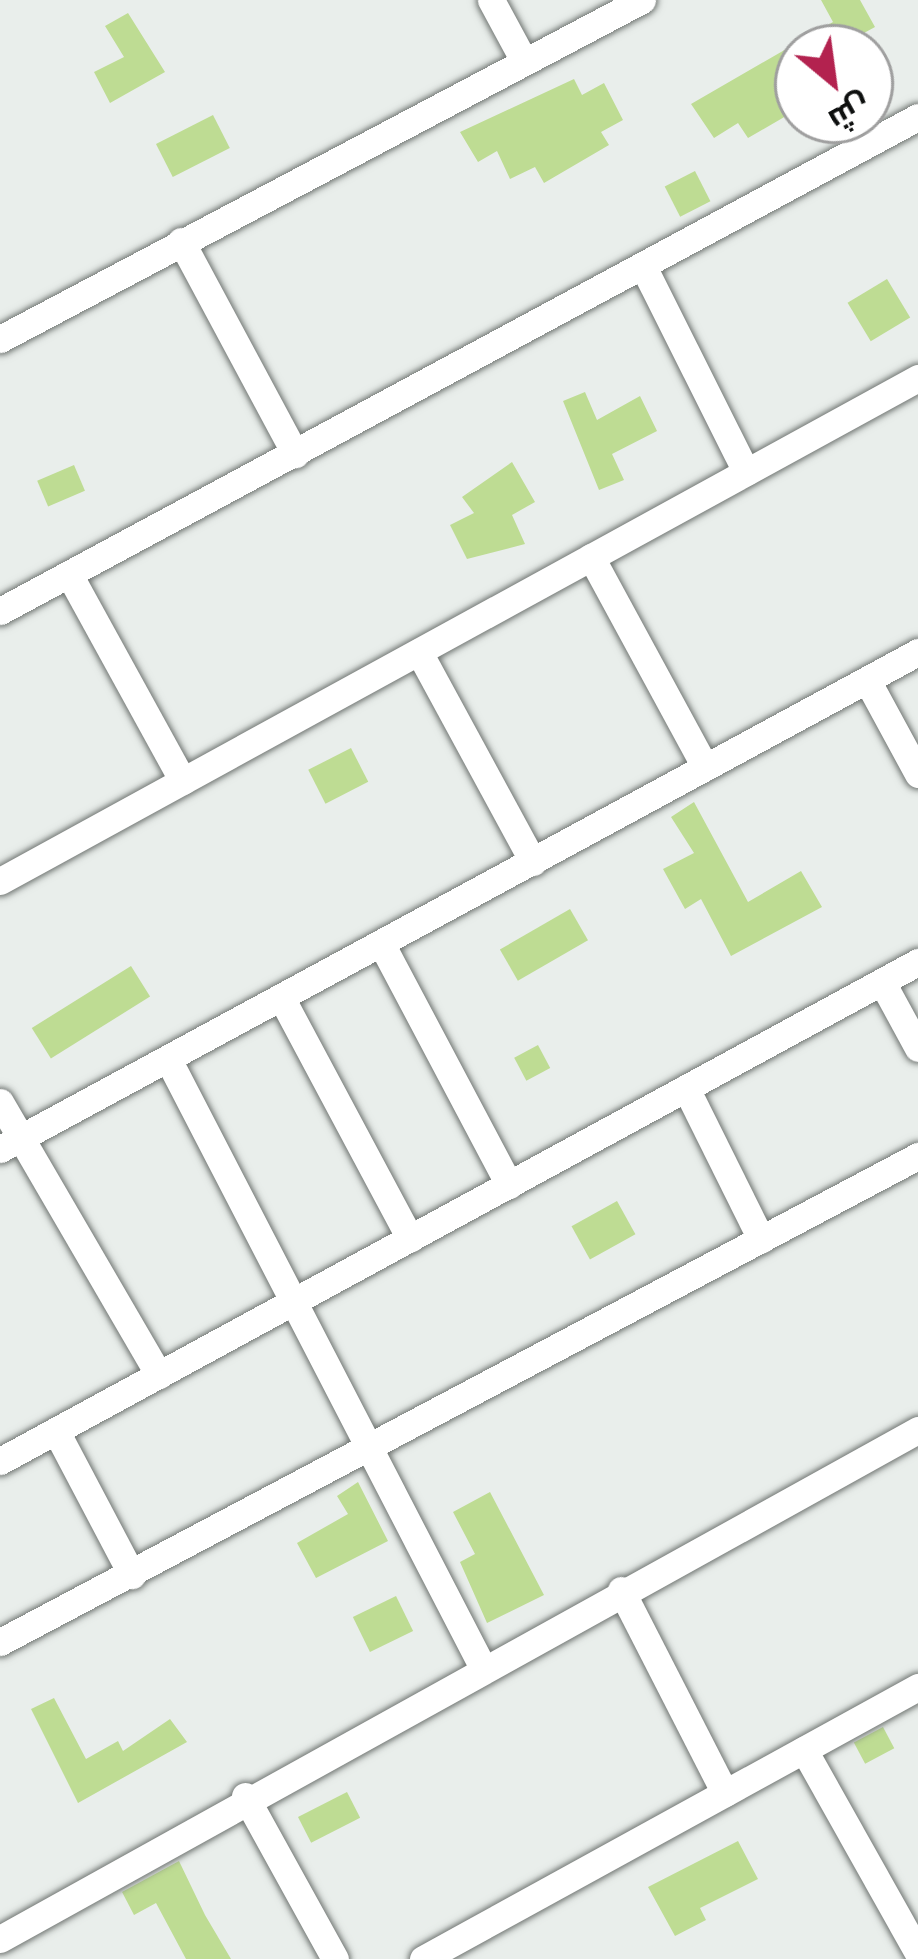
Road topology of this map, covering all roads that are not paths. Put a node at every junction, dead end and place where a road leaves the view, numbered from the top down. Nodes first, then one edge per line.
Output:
1 (491, 0) edge
2 (642, 0) edge
3 (524, 61) junction
4 (918, 117) edge
5 (181, 241) junction
6 (644, 268) junction
7 (0, 340) edge
8 (918, 377) edge
9 (296, 454) junction
10 (746, 472) junction
11 (591, 557) junction
12 (69, 574) junction
13 (0, 610) edge
14 (419, 652) junction
15 (918, 652) edge
16 (867, 680) junction
17 (705, 767) junction
18 (918, 774) edge
19 (183, 781) junction
20 (532, 862) junction
21 (0, 881) edge
22 (380, 944) junction
23 (918, 962) edge
24 (882, 982) junction
25 (281, 998) junction
26 (918, 1048) edge
27 (168, 1059) junction
28 (686, 1088) junction
29 (0, 1102) edge
30 (11, 1144) edge
31 (918, 1156) edge
32 (509, 1185) junction
33 (410, 1238) junction
34 (761, 1239) junction
35 (293, 1303) junction
36 (159, 1375) junction
37 (918, 1430) edge
38 (56, 1431) junction
39 (364, 1451) junction
40 (0, 1461) edge
41 (131, 1575) junction
42 (622, 1590) junction
43 (0, 1642) edge
44 (482, 1666) junction
45 (918, 1688) edge
46 (804, 1750) junction
47 (725, 1793) junction
48 (245, 1796) junction
49 (0, 1940) edge
50 (918, 1953) edge
51 (335, 1959) edge
52 (423, 1959) edge

1 - 3 street
2 - 3 street
3 - 5 street
4 - 6 street
5 - 7 street
5 - 9 street
6 - 9 street
6 - 10 street
8 - 10 street
9 - 12 street
10 - 11 street
11 - 14 street
11 - 17 street
12 - 13 street
12 - 19 street
14 - 19 street
14 - 20 street
15 - 16 street
16 - 17 street
16 - 18 street
17 - 20 street
19 - 21 street
20 - 22 street
22 - 25 street
22 - 32 street
23 - 24 street
24 - 26 street
24 - 28 street
25 - 27 street
25 - 33 street
27 - 30 street
27 - 35 street
28 - 32 street
28 - 34 street
29 - 30 street
30 - 36 street
31 - 34 street
32 - 33 street
33 - 35 street
34 - 39 street
35 - 36 street
35 - 39 street
36 - 38 street
37 - 42 street
38 - 40 street
38 - 41 street
39 - 41 street
39 - 44 street
41 - 43 street
42 - 44 street
42 - 47 street
44 - 48 street
45 - 46 street
46 - 47 street
46 - 50 street
47 - 52 street
48 - 49 street
48 - 51 street

